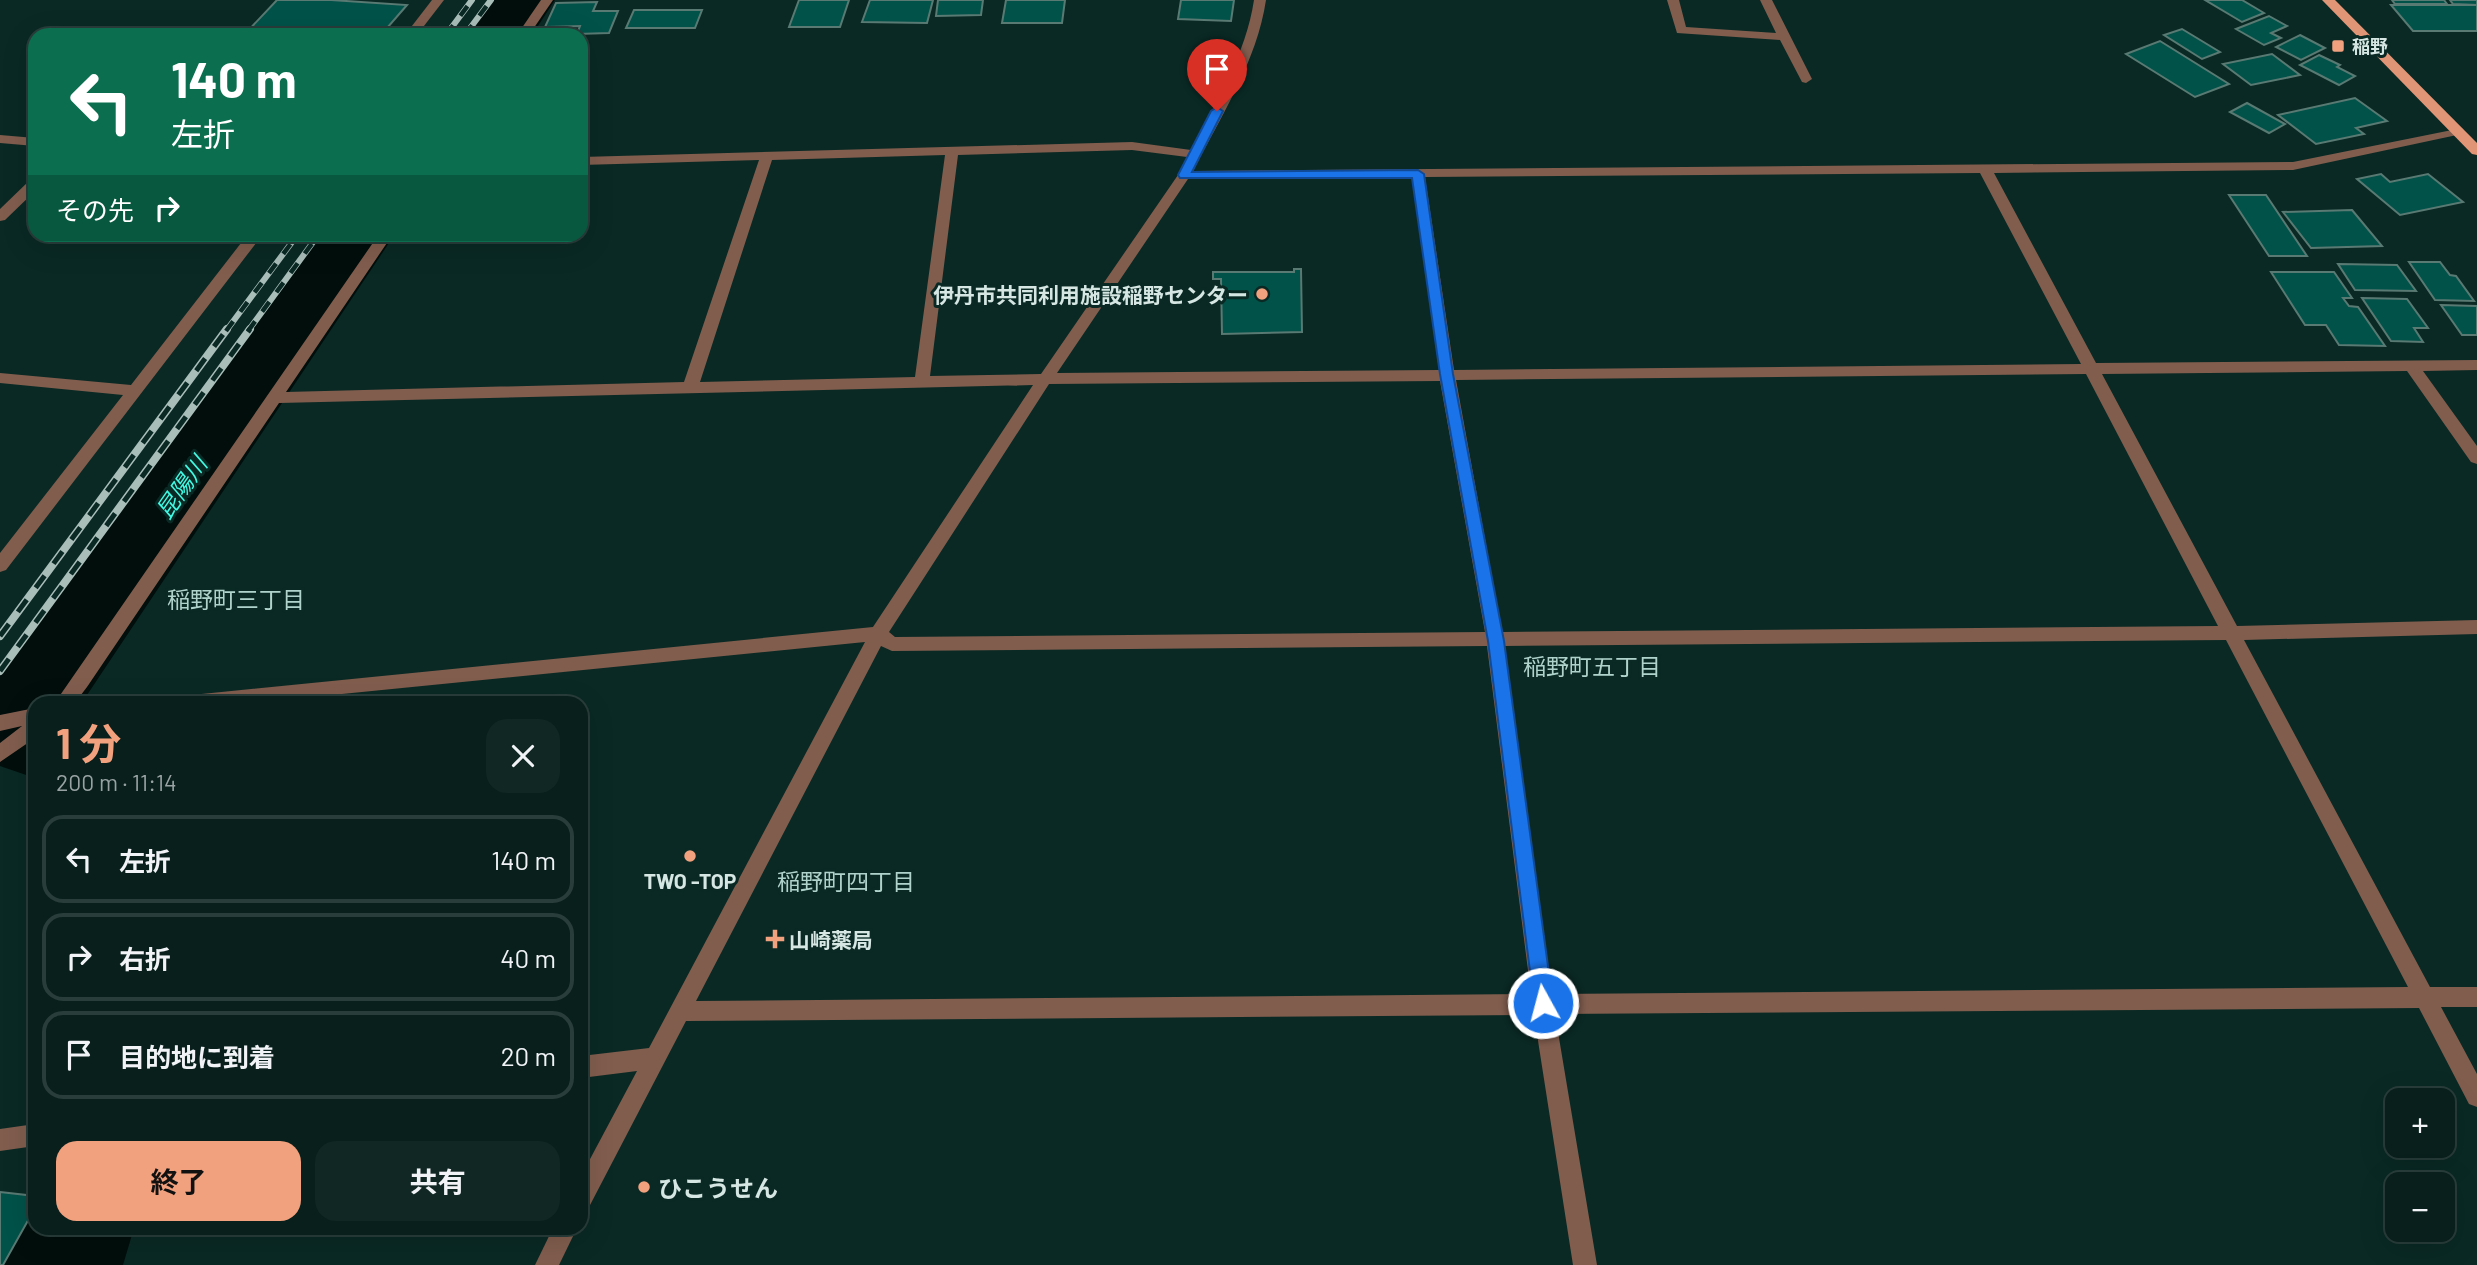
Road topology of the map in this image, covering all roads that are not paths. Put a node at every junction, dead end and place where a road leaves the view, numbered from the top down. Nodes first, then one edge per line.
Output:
1 (439, 0) edge
2 (547, 0) edge
3 (1260, 0) edge
4 (1673, 0) edge
5 (1766, 0) edge
6 (2328, 0) edge
7 (417, 28) edge
8 (528, 28) edge
9 (1787, 37) junction
10 (1806, 79) dead end
11 (2457, 131) junction
12 (0, 139) edge
13 (28, 141) edge
14 (2477, 144) edge
15 (952, 150) junction
16 (2477, 151) edge
17 (1194, 154) junction
18 (767, 156) junction
19 (588, 161) edge
20 (1985, 169) junction
21 (1418, 174) junction
22 (1184, 175) junction
23 (28, 190) edge
24 (0, 217) edge
25 (251, 242) edge
26 (381, 242) edge
27 (2477, 365) edge
28 (2411, 366) junction
29 (2091, 370) junction
30 (1447, 374) junction
31 (0, 378) edge
32 (1045, 379) junction
33 (922, 382) junction
34 (690, 388) junction
35 (135, 391) junction
36 (275, 398) junction
37 (2477, 458) edge
38 (0, 565) edge
39 (2477, 627) edge
40 (2230, 633) junction
41 (878, 634) junction
42 (1496, 641) junction
43 (70, 696) edge
44 (240, 696) edge
45 (28, 717) edge
46 (0, 723) edge
47 (28, 732) edge
48 (1, 752) edge
49 (2477, 997) edge
50 (2425, 998) junction
51 (1543, 1003) junction
52 (681, 1011) junction
53 (654, 1058) junction
54 (588, 1067) edge
55 (2477, 1096) edge
56 (28, 1136) edge
57 (0, 1140) edge
58 (588, 1185) edge
59 (562, 1235) edge
60 (547, 1265) edge
61 (1585, 1265) edge

1 - 7 street
2 - 8 street
3 - 17 street
4 - 9 street
5 - 9 street
6 - 11 main road
9 - 10 street
11 - 14 main road
11 - 16 main road
11 - 20 street
12 - 13 street
15 - 17 street
15 - 18 street
15 - 33 street
17 - 22 street
18 - 19 street
18 - 34 street
20 - 21 street
20 - 29 street
21 - 22 street
21 - 30 street
22 - 32 street
23 - 24 street
25 - 35 street
26 - 36 street
27 - 28 street
28 - 29 street
28 - 37 street
29 - 30 street
29 - 40 street
30 - 32 street
30 - 42 street
31 - 35 street
32 - 33 street
32 - 41 street
33 - 34 street
34 - 36 street
35 - 38 street
36 - 43 street
39 - 40 street
40 - 42 street
40 - 50 street
41 - 42 street
41 - 44 street
41 - 52 street
42 - 51 street
45 - 46 street
47 - 48 street
49 - 50 street
50 - 51 street
50 - 55 street
51 - 52 street
51 - 61 street
52 - 53 street
53 - 54 street
53 - 58 street
56 - 57 street
59 - 60 street

